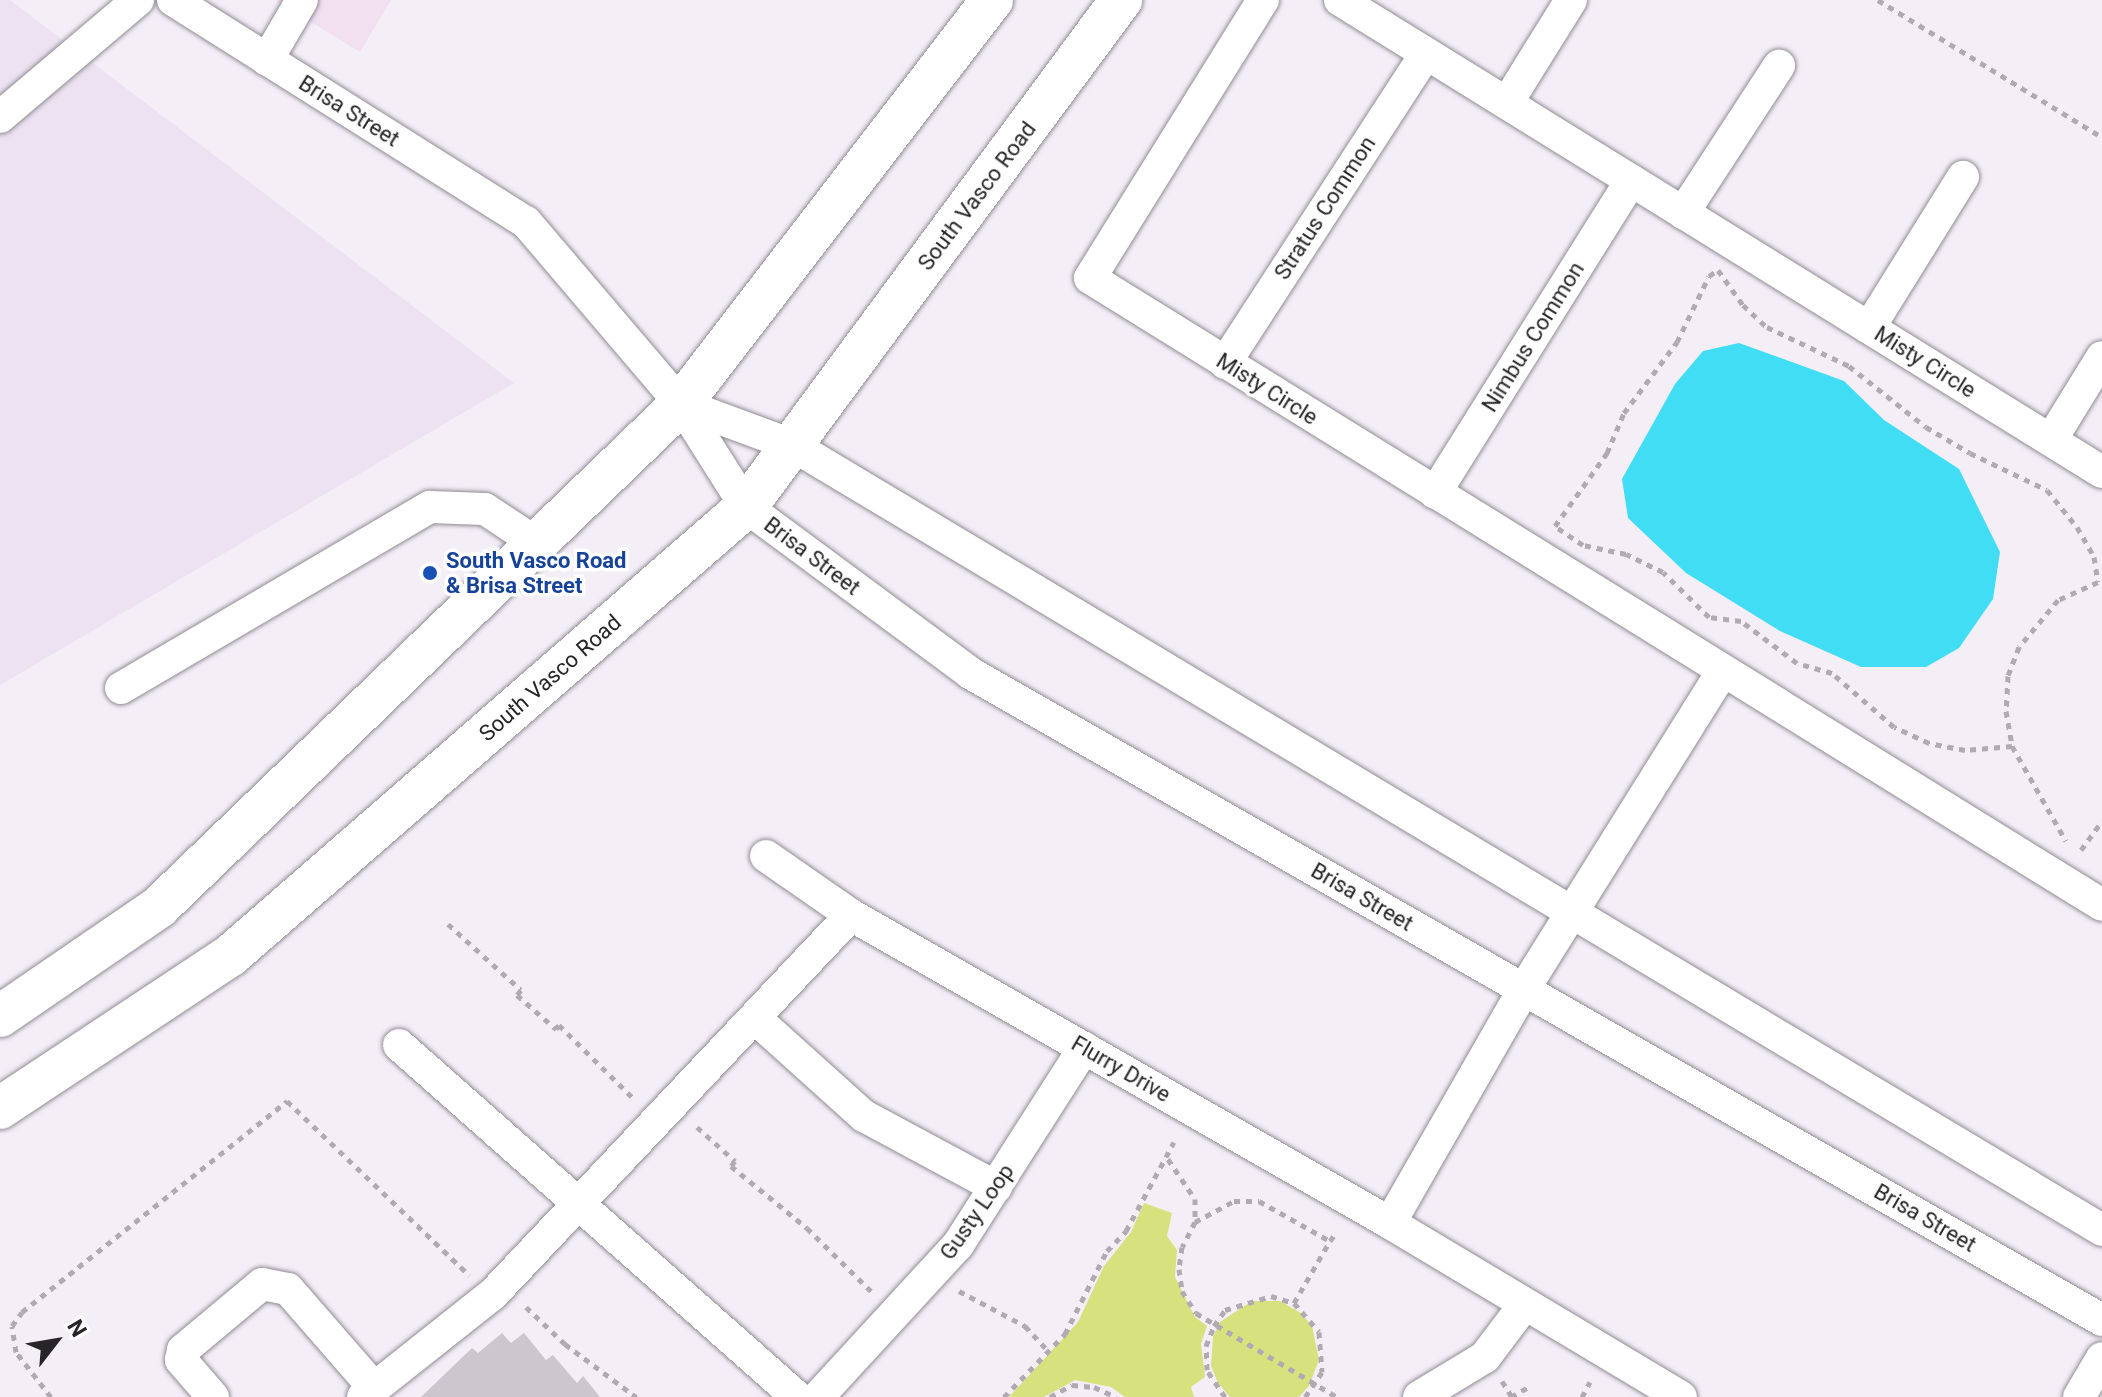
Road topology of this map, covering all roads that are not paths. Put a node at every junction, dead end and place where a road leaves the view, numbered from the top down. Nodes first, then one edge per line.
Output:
1 (138, 0) edge
2 (173, 0) edge
3 (302, 0) edge
4 (992, 0) edge
5 (1121, 0) edge
6 (1263, 0) edge
7 (1340, 0) edge
8 (1571, 0) edge
9 (1426, 53) junction
10 (267, 60) junction
11 (1779, 66) dead end
12 (1507, 103) junction
13 (0, 117) edge
14 (1963, 177) dead end
15 (1631, 180) junction
16 (1683, 213) junction
17 (1869, 328) junction
18 (2102, 357) edge
19 (1225, 363) junction
20 (681, 404) junction
21 (2051, 440) junction
22 (792, 445) junction
23 (2102, 472) edge
24 (1435, 493) junction
25 (746, 507) junction
26 (535, 542) junction
27 (1722, 672) junction
28 (121, 688) dead end
29 (766, 856) dead end
30 (2102, 905) edge
31 (1572, 912) junction
32 (851, 915) junction
33 (1524, 989) junction
34 (0, 1016) edge
35 (755, 1018) junction
36 (399, 1045) dead end
37 (1084, 1048) junction
38 (0, 1108) edge
39 (996, 1187) junction
40 (578, 1203) junction
41 (1390, 1223) junction
42 (2102, 1230) edge
43 (1525, 1304) junction
44 (2102, 1320) edge
45 (2102, 1358) edge
46 (369, 1393) edge
47 (213, 1397) edge
48 (797, 1397) edge
49 (818, 1397) edge
50 (1419, 1397) edge
51 (1681, 1397) edge
52 (2079, 1397) edge

1 - 13 street
2 - 10 street, Brisa Street
3 - 10 street
4 - 20 main road
5 - 22 main road, South Vasco Road
6 - 19 street, Misty Circle
7 - 9 street, Misty Circle
8 - 12 street
9 - 12 street, Misty Circle
9 - 19 street, Stratus Common
10 - 20 street, Brisa Street
11 - 16 street
12 - 15 street, Misty Circle
14 - 17 street
15 - 16 street, Misty Circle
15 - 24 street, Nimbus Common
16 - 17 street, Misty Circle
17 - 21 street, Misty Circle
18 - 21 street
19 - 24 street, Misty Circle
20 - 22 street, Brisa Street
20 - 25 street, Brisa Street
20 - 26 main road
21 - 23 street, Misty Circle
22 - 25 main road, South Vasco Road
22 - 31 street, Brisa Street
24 - 27 street, Misty Circle
25 - 33 street, Brisa Street
25 - 38 main road, South Vasco Road
26 - 28 street
26 - 34 main road
27 - 30 street, Misty Circle
27 - 31 street
29 - 32 street, Flurry Drive
31 - 33 street
31 - 42 street, Brisa Street
32 - 35 street
32 - 37 street, Flurry Drive
33 - 41 street
33 - 44 street, Brisa Street
35 - 39 street
35 - 40 street
36 - 40 street
37 - 39 street, Gusty Loop
37 - 41 street, Flurry Drive
39 - 49 street, Gusty Loop
40 - 46 street
40 - 48 street
41 - 43 street, Flurry Drive
43 - 50 street
43 - 51 street, Flurry Drive
45 - 52 street
46 - 47 street

